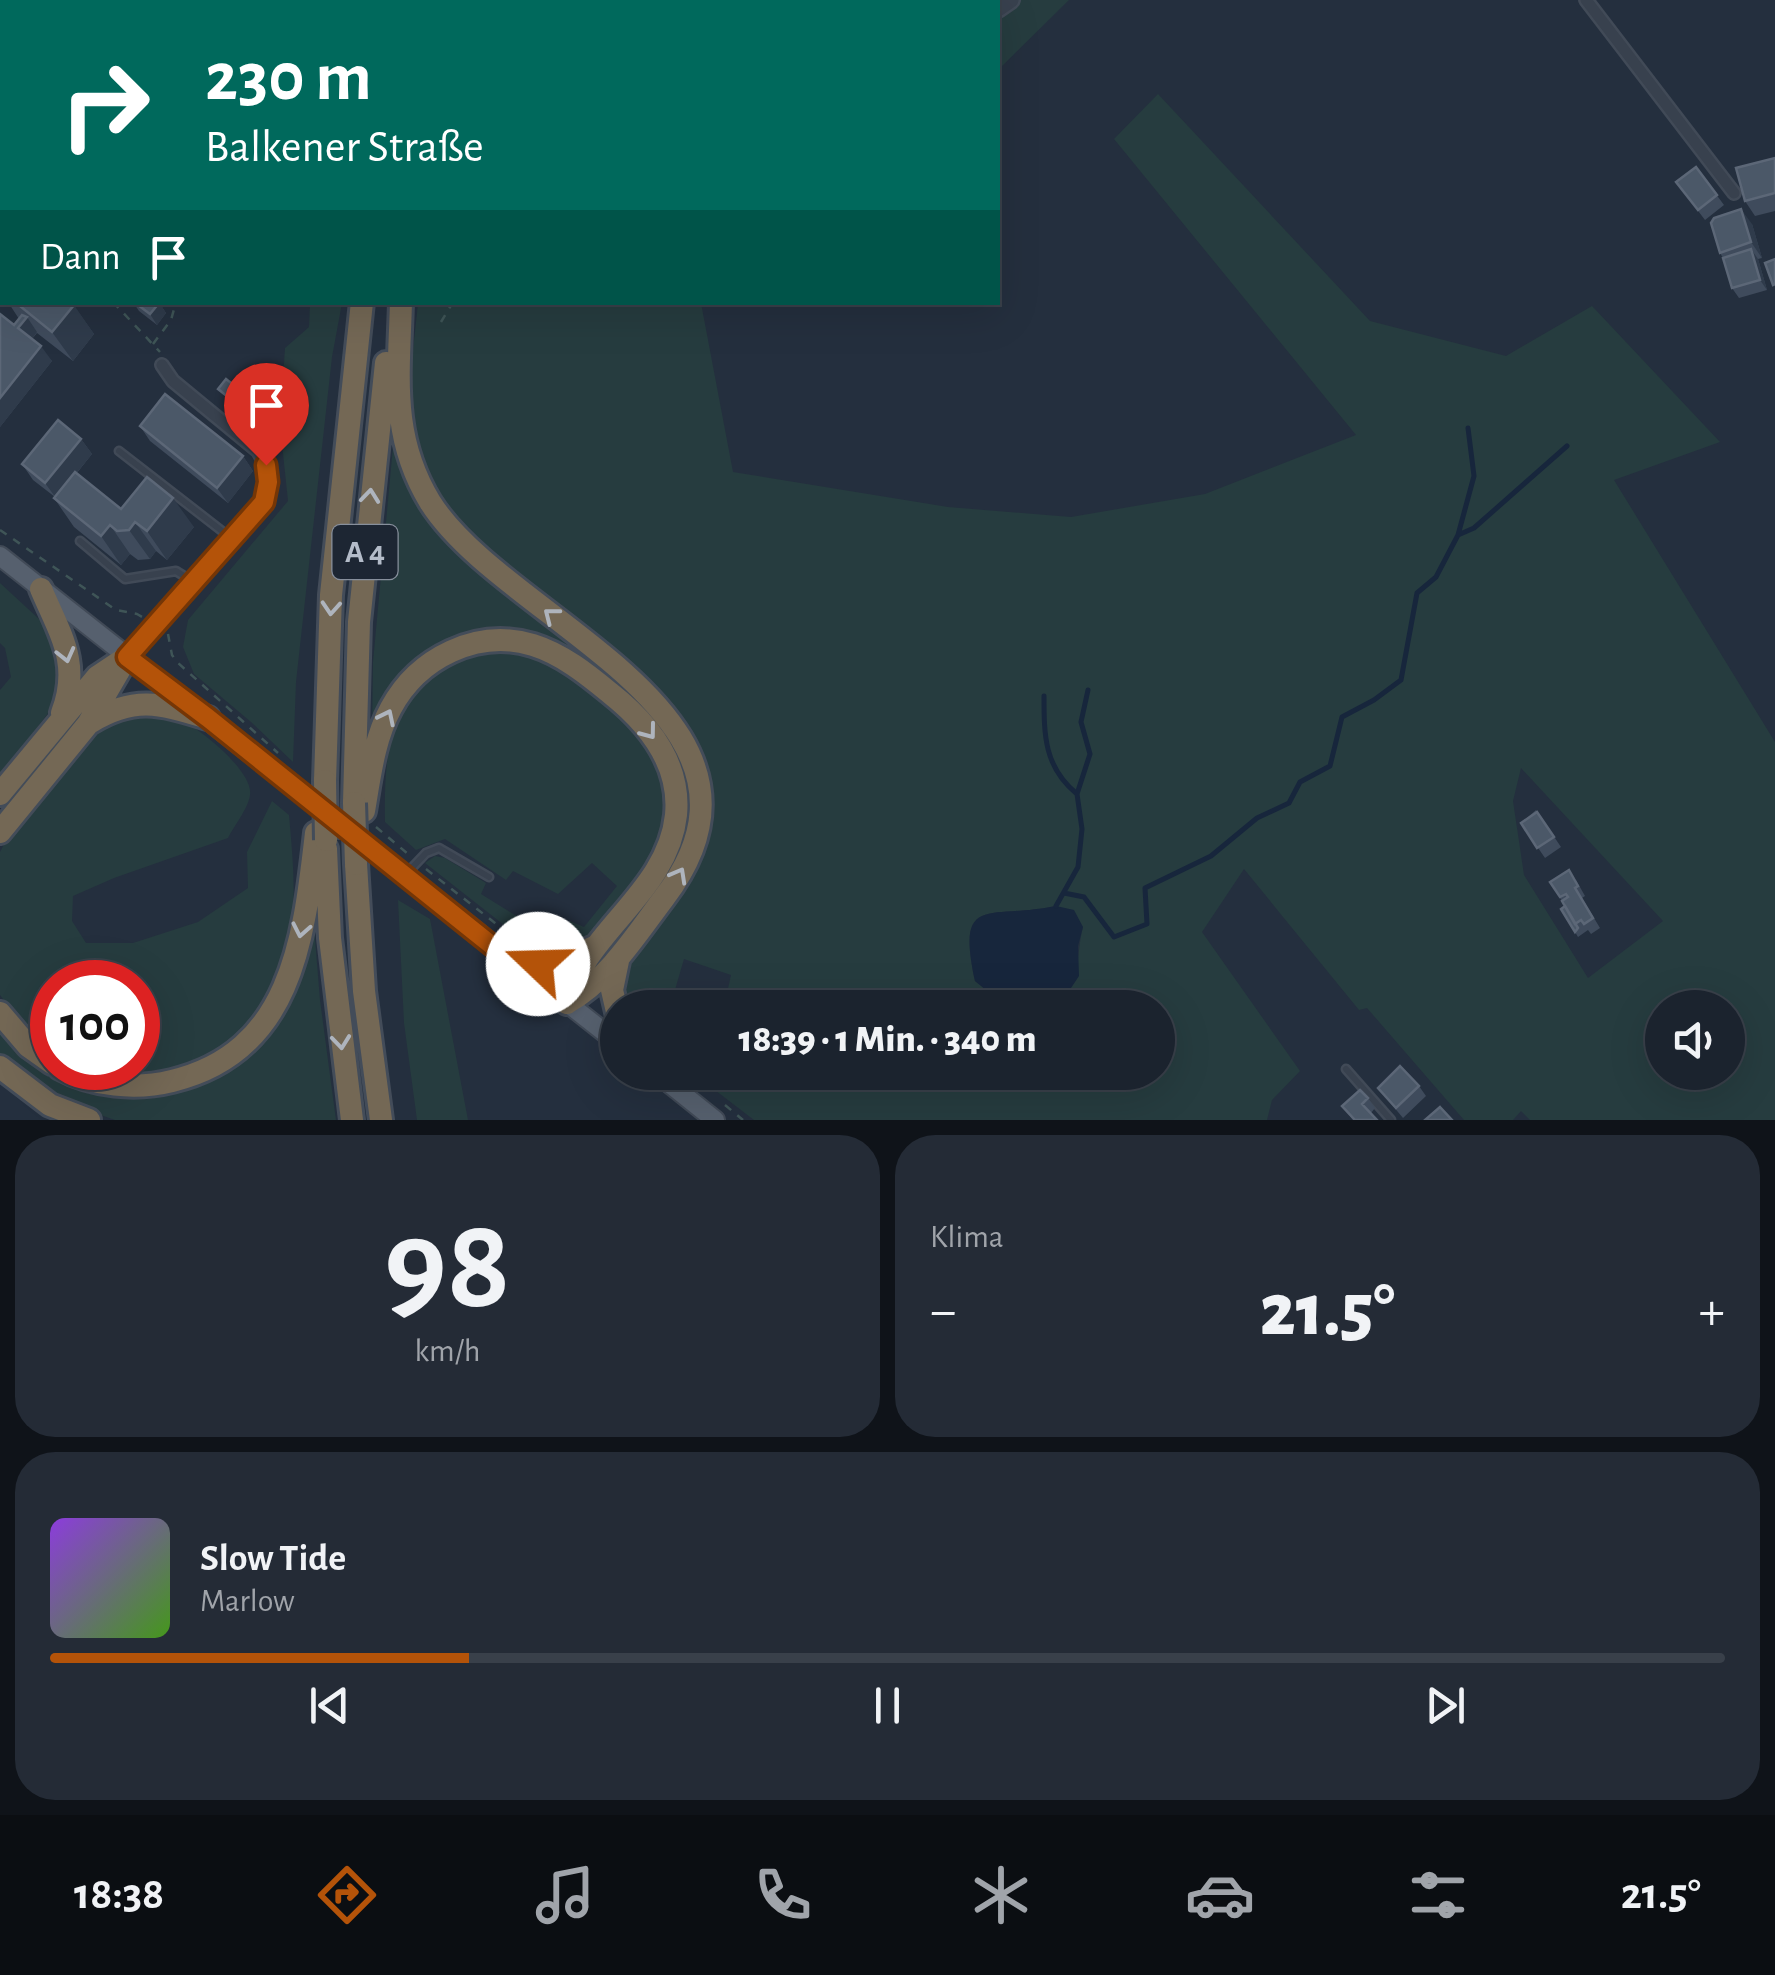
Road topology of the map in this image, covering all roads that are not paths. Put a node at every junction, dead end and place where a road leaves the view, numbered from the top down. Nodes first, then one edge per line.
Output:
1 (1586, 0) edge
2 (1734, 194) dead end
3 (362, 305) edge
4 (397, 305) edge
5 (397, 305) edge
6 (162, 364) road end
7 (119, 451) dead end
8 (232, 539) junction
9 (80, 541) edge
10 (0, 556) edge
11 (193, 581) junction
12 (40, 589) junction
13 (127, 657) junction
14 (208, 718) junction
15 (58, 723) junction
16 (88, 724) junction
17 (0, 794) edge
18 (359, 807) junction
19 (0, 832) edge
20 (321, 837) junction
21 (404, 877) junction
22 (489, 878) dead end
23 (611, 948) junction
24 (510, 960) junction
25 (612, 990) edge
26 (567, 1004) junction
27 (0, 1014) edge
28 (600, 1029) edge
29 (30, 1047) edge
30 (0, 1068) edge
31 (1346, 1069) dead end
32 (160, 1084) edge
33 (678, 1090) edge
34 (89, 1120) edge
35 (352, 1120) edge
36 (381, 1120) edge
37 (716, 1120) edge
38 (1391, 1120) edge

1 - 2 street
3 -> 20 highway, A 4, bridge
18 -> 4 highway, A 4
23 -> 5 highway
6 - 8 street
7 - 8 lane
8 - 11 street
9 - 11 lane
10 - 12 main road
11 - 13 street
12 - 13 main road
12 -> 15 highway
13 - 14 main road
13 - 15 highway
13 - 16 highway
14 - 16 highway
14 - 21 main road
15 - 17 highway
16 - 19 highway
18 -> 23 highway
18 - 36 highway, bridge
20 -> 32 highway
20 -> 35 highway
21 - 22 lane
21 - 24 main road
23 - 24 highway
23 - 25 highway
23 - 26 highway
24 - 26 main road
26 - 28 main road
27 - 29 highway
30 - 34 highway
31 - 38 lane
33 - 37 main road

